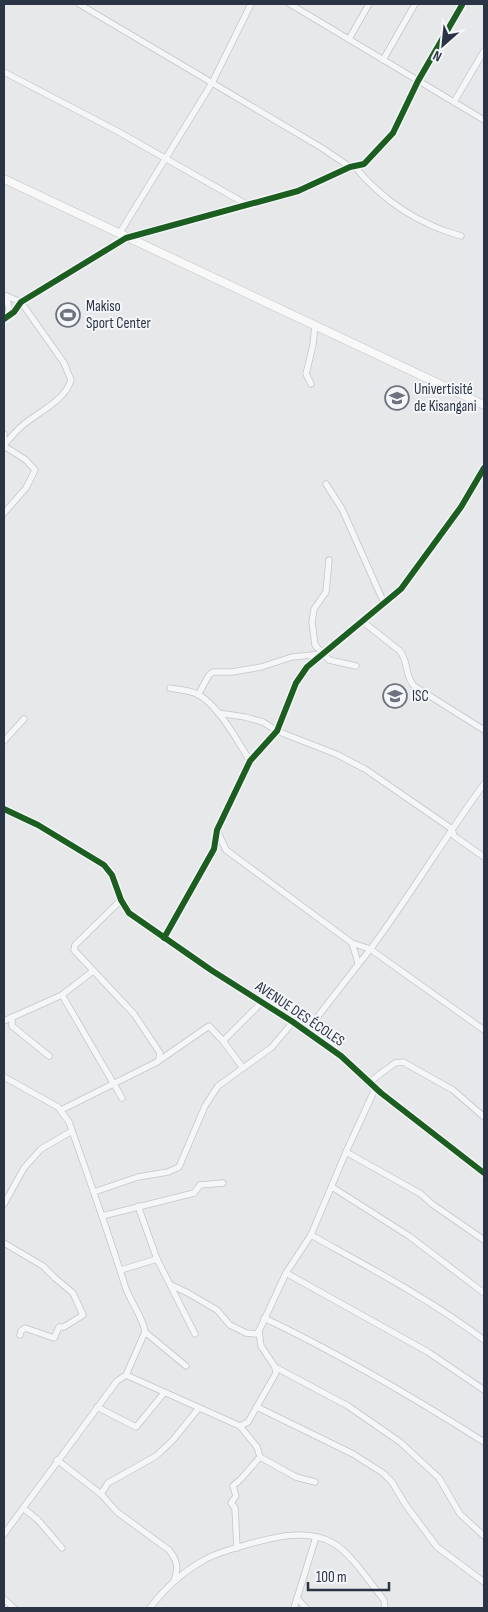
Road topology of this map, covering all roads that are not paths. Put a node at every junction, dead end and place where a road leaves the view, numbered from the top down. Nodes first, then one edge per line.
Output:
1 (79, 4) edge
2 (251, 4) edge
3 (290, 4) edge
4 (369, 4) edge
5 (415, 4) edge
6 (462, 5) edge
7 (348, 39) junction
8 (484, 51) edge
9 (383, 60) junction
10 (4, 72) edge
11 (418, 81) junction
12 (212, 83) junction
13 (454, 102) junction
14 (484, 120) edge
15 (166, 158) junction
16 (352, 167) junction
17 (4, 179) edge
18 (246, 204) junction
19 (122, 236) junction
20 (461, 236) dead end
21 (5, 295) edge
22 (21, 302) junction
23 (6, 317) edge
24 (315, 325) junction
25 (311, 384) dead end
26 (484, 405) edge
27 (4, 434) edge
28 (4, 444) edge
29 (484, 468) edge
30 (326, 484) dead end
31 (4, 513) edge
32 (329, 560) dead end
33 (384, 603) junction
34 (362, 621) junction
35 (323, 654) junction
36 (356, 666) dead end
37 (170, 688) dead end
38 (198, 695) junction
39 (218, 714) junction
40 (24, 719) dead end
41 (484, 730) edge
42 (277, 732) junction
43 (4, 741) edge
44 (250, 761) junction
45 (484, 784) edge
46 (4, 809) edge
47 (452, 829) junction
48 (216, 830) junction
49 (214, 849) junction
50 (226, 850) junction
51 (484, 857) edge
52 (121, 900) junction
53 (164, 938) junction
54 (352, 943) junction
55 (370, 948) junction
56 (358, 963) junction
57 (93, 971) junction
58 (62, 995) junction
59 (262, 1002) junction
60 (12, 1017) junction
61 (4, 1021) edge
62 (293, 1022) junction
63 (484, 1030) edge
64 (306, 1032) junction
65 (223, 1041) junction
66 (49, 1056) dead end
67 (159, 1059) junction
68 (243, 1068) junction
69 (4, 1077) edge
70 (368, 1083) junction
71 (114, 1084) junction
72 (375, 1088) junction
73 (122, 1098) dead end
74 (61, 1110) junction
75 (484, 1117) edge
76 (72, 1131) junction
77 (346, 1152) junction
78 (484, 1173) edge
79 (223, 1183) dead end
80 (332, 1187) junction
81 (94, 1192) junction
82 (4, 1204) edge
83 (138, 1206) junction
84 (102, 1216) junction
85 (311, 1235) junction
86 (484, 1240) edge
87 (4, 1243) edge
88 (157, 1259) junction
89 (121, 1270) junction
90 (286, 1273) junction
91 (171, 1285) junction
92 (484, 1293) edge
93 (264, 1318) junction
94 (259, 1331) junction
95 (145, 1332) junction
96 (195, 1334) dead end
97 (20, 1335) dead end
98 (484, 1340) edge
99 (186, 1366) dead end
100 (275, 1367) junction
101 (126, 1375) junction
102 (484, 1390) edge
103 (164, 1393) junction
104 (97, 1407) junction
105 (257, 1407) junction
106 (198, 1408) junction
107 (240, 1426) junction
108 (484, 1442) edge
109 (260, 1457) junction
110 (57, 1460) junction
111 (315, 1482) dead end
112 (101, 1494) junction
113 (23, 1508) junction
114 (4, 1534) edge
115 (316, 1536) junction
116 (484, 1536) edge
117 (62, 1548) dead end
118 (237, 1548) junction
119 (174, 1581) junction
120 (484, 1582) edge
121 (297, 1598) junction
122 (4, 1600) edge
123 (14, 1608) edge
124 (150, 1608) edge
125 (294, 1608) edge
126 (306, 1608) edge
127 (385, 1608) edge

1 - 12 street
2 - 12 street
3 - 7 street
4 - 7 street
5 - 9 street
6 - 11 street
7 - 9 street
8 - 13 street
9 - 11 street
10 - 15 street
11 - 13 street
11 - 16 street
12 - 15 street
12 - 16 street
13 - 14 street
15 - 18 street
15 - 19 street
16 - 18 street
16 - 20 street
17 - 19 main road
18 - 19 street
19 - 22 street
19 - 24 main road
21 - 22 street
21 - 23 street
22 - 23 street
22 - 28 street
24 - 25 street
24 - 26 main road
27 - 28 street
28 - 31 street
29 - 33 street
30 - 33 street
32 - 35 street
33 - 34 street
34 - 35 street
34 - 41 street
35 - 36 street
35 - 38 street
35 - 42 street
37 - 38 street
38 - 39 street
39 - 42 street
39 - 44 street
40 - 43 street
42 - 44 street
42 - 47 street
44 - 48 street
45 - 47 street
46 - 52 street, AVENUE DES ÉCOLES
47 - 51 street
47 - 55 street
48 - 49 street
48 - 50 street
49 - 50 street
49 - 53 street
50 - 54 street
52 - 53 street, AVENUE DES ÉCOLES
52 - 57 street
53 - 59 street, AVENUE DES ÉCOLES
54 - 55 street
54 - 56 street
55 - 56 street
55 - 63 street
56 - 64 street
57 - 58 street
57 - 67 street
58 - 60 street
58 - 71 street
59 - 62 street, AVENUE DES ÉCOLES
59 - 65 street
60 - 61 street
60 - 66 street
62 - 64 street, AVENUE DES ÉCOLES
62 - 68 street
64 - 70 street, AVENUE DES ÉCOLES
65 - 67 street
65 - 68 street
67 - 71 street
68 - 81 street
69 - 74 street
70 - 72 street, AVENUE DES ÉCOLES
70 - 75 street
71 - 73 street
71 - 74 street
72 - 77 street
72 - 78 street, AVENUE DES ÉCOLES
74 - 76 street
76 - 81 street
76 - 82 street
77 - 80 street
77 - 86 street
79 - 83 street
80 - 85 street
80 - 92 street
81 - 84 street
83 - 84 street
83 - 88 street
84 - 89 street
85 - 90 street
85 - 98 street
87 - 97 street
88 - 89 street
88 - 91 street
89 - 95 street
90 - 93 street
90 - 102 street
91 - 94 street
91 - 96 street
93 - 94 street
93 - 108 street
94 - 100 street
95 - 99 street
95 - 101 street
100 - 105 street
100 - 116 street
101 - 103 street
101 - 104 street
103 - 104 street
103 - 106 street
104 - 110 street
105 - 107 street
105 - 120 street
106 - 107 street
106 - 112 street
107 - 109 street
109 - 111 street
109 - 118 street
110 - 112 street
110 - 113 street
112 - 119 street
113 - 114 street
113 - 117 street
115 - 118 street
115 - 121 street
115 - 127 street
118 - 119 street
119 - 124 street
121 - 125 street
121 - 126 street
122 - 123 street

